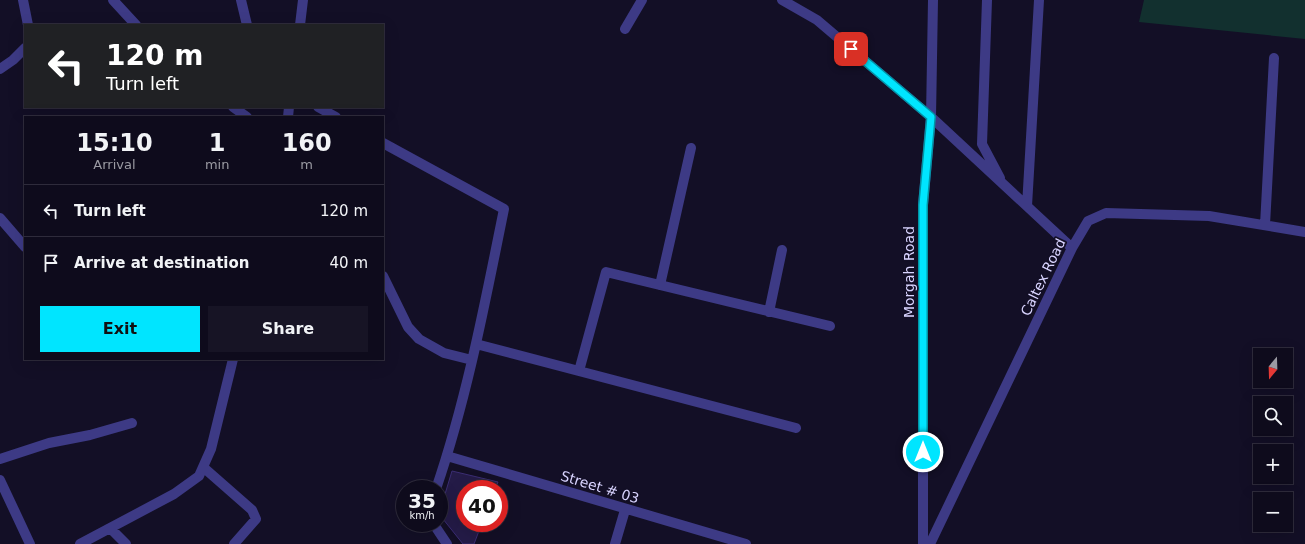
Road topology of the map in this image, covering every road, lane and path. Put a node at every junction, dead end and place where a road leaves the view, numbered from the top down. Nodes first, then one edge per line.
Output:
1 (23, 0) edge
2 (113, 0) edge
3 (241, 0) edge
4 (303, 0) edge
5 (642, 0) edge
6 (782, 0) edge
7 (932, 0) edge
8 (987, 0) edge
9 (1039, 0) edge
10 (28, 24) edge
11 (135, 24) edge
12 (247, 24) edge
13 (300, 24) edge
14 (625, 28) dead end
15 (24, 49) edge
16 (1274, 58) dead end
17 (0, 69) edge
18 (234, 108) edge
19 (320, 108) edge
20 (246, 116) edge
21 (334, 116) edge
22 (931, 117) junction
23 (384, 144) edge
24 (691, 148) dead end
25 (1003, 184) junction
26 (1027, 206) junction
27 (0, 218) edge
28 (1265, 225) junction
29 (1305, 232) edge
30 (24, 246) edge
31 (1072, 248) junction
32 (782, 250) dead end
33 (384, 278) edge
34 (660, 285) junction
35 (769, 312) junction
36 (830, 326) dead end
37 (476, 344) junction
38 (233, 360) edge
39 (472, 360) junction
40 (579, 371) junction
41 (132, 423) dead end
42 (796, 428) dead end
43 (447, 456) junction
44 (0, 459) edge
45 (203, 467) junction
46 (0, 480) edge
47 (439, 480) edge
48 (626, 510) junction
49 (110, 528) junction
50 (439, 532) edge
51 (30, 544) edge
52 (80, 544) edge
53 (126, 544) edge
54 (234, 544) edge
55 (447, 544) edge
56 (615, 544) edge
57 (746, 544) edge
58 (923, 544) edge
59 (930, 544) edge

1 - 10 street
2 - 11 street
3 - 12 street
4 - 13 street
5 - 14 street
6 - 22 street
7 - 22 street, Morgah Road
8 - 25 street
9 - 26 street
15 - 17 street
16 - 28 street
18 - 20 street
19 - 21 street
22 - 25 street
22 - 58 street, Morgah Road
23 - 37 street
24 - 34 street
25 - 26 street
26 - 31 street
27 - 30 street
28 - 29 street, Caltex Road
28 - 31 street, Caltex Road
31 - 59 street, Caltex Road
32 - 35 street
33 - 39 street
34 - 35 street
34 - 40 street
35 - 36 street
37 - 39 street
37 - 40 street
38 - 45 street
39 - 43 street
40 - 42 street
41 - 44 street
43 - 47 street
43 - 48 street, Street # 03
45 - 49 street
45 - 54 street
46 - 51 street
48 - 56 street
48 - 57 street, Street # 03
49 - 52 street
49 - 53 street
50 - 55 street

